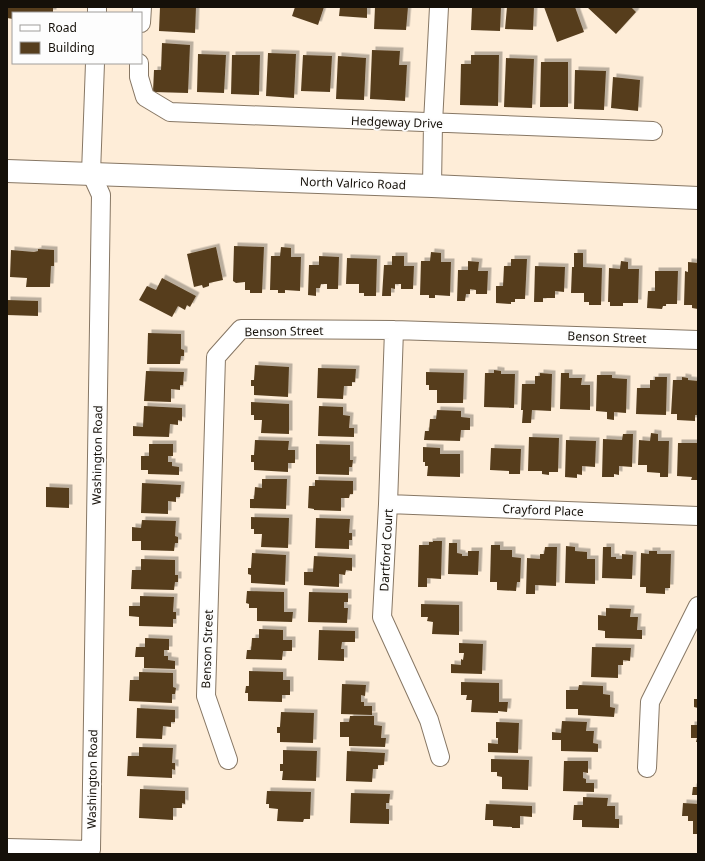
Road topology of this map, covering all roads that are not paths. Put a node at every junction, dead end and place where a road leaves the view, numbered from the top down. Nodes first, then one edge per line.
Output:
1 (438, 7) edge
2 (95, 64) edge
3 (139, 64) edge
4 (433, 123) junction
5 (653, 131) dead end
6 (7, 171) edge
7 (91, 173) junction
8 (432, 186) junction
9 (698, 198) edge
10 (394, 330) junction
11 (698, 340) edge
12 (388, 504) junction
13 (698, 516) edge
14 (698, 606) edge
15 (440, 757) dead end
16 (228, 760) dead end
17 (647, 768) dead end
18 (7, 848) edge

1 - 4 street
2 - 7 street, Washington Road
3 - 4 street, Hedgeway Drive
4 - 5 street, Hedgeway Drive
4 - 8 street
6 - 7 street, North Valrico Road
7 - 8 street, North Valrico Road
7 - 18 street, Washington Road
8 - 9 street, North Valrico Road
10 - 11 street, Benson Street
10 - 12 street, Dartford Court
10 - 16 street, Benson Street
12 - 13 street, Crayford Place
12 - 15 street, Dartford Court
14 - 17 street

